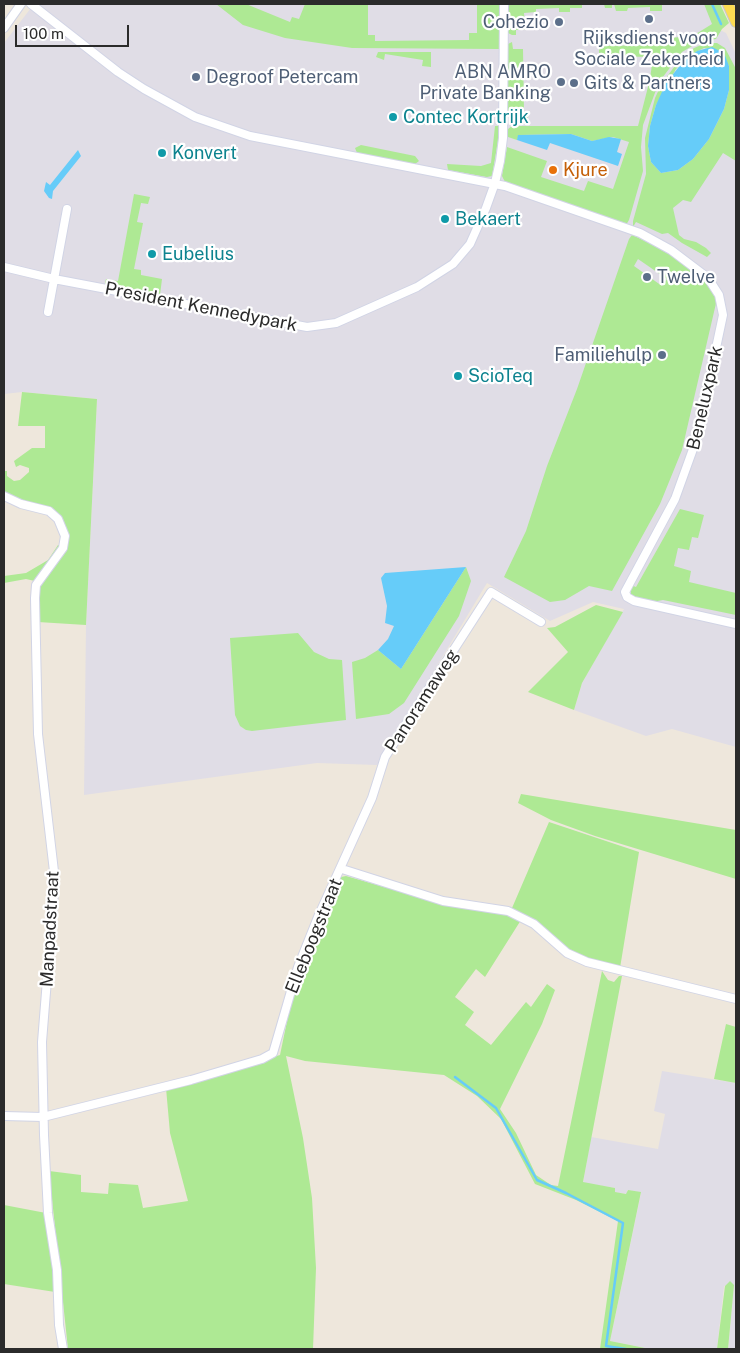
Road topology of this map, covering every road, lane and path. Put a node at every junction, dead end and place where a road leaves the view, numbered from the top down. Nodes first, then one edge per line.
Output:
1 (21, 4) edge
2 (31, 4) edge
3 (504, 4) edge
4 (728, 4) edge
5 (736, 22) edge
6 (4, 28) edge
7 (495, 183) junction
8 (67, 209) dead end
9 (4, 267) edge
10 (54, 279) junction
11 (48, 312) dead end
12 (4, 496) edge
13 (542, 622) dead end
14 (736, 624) edge
15 (342, 869) junction
16 (736, 999) edge
17 (4, 1116) edge
18 (43, 1117) junction
19 (63, 1349) edge

1 - 6 street
2 - 7 street
3 - 7 street, President Kennedypark
4 - 5 main road
7 - 10 street, President Kennedypark
7 - 14 street, Beneluxpark
8 - 10 street
9 - 10 street, President Kennedypark
10 - 11 street
12 - 18 street, Manpadstraat
13 - 15 street, Panoramaweg
15 - 16 street, Elleboogstraat
15 - 18 street, Elleboogstraat
17 - 18 street, Elleboogstraat
18 - 19 street, Manpadstraat

